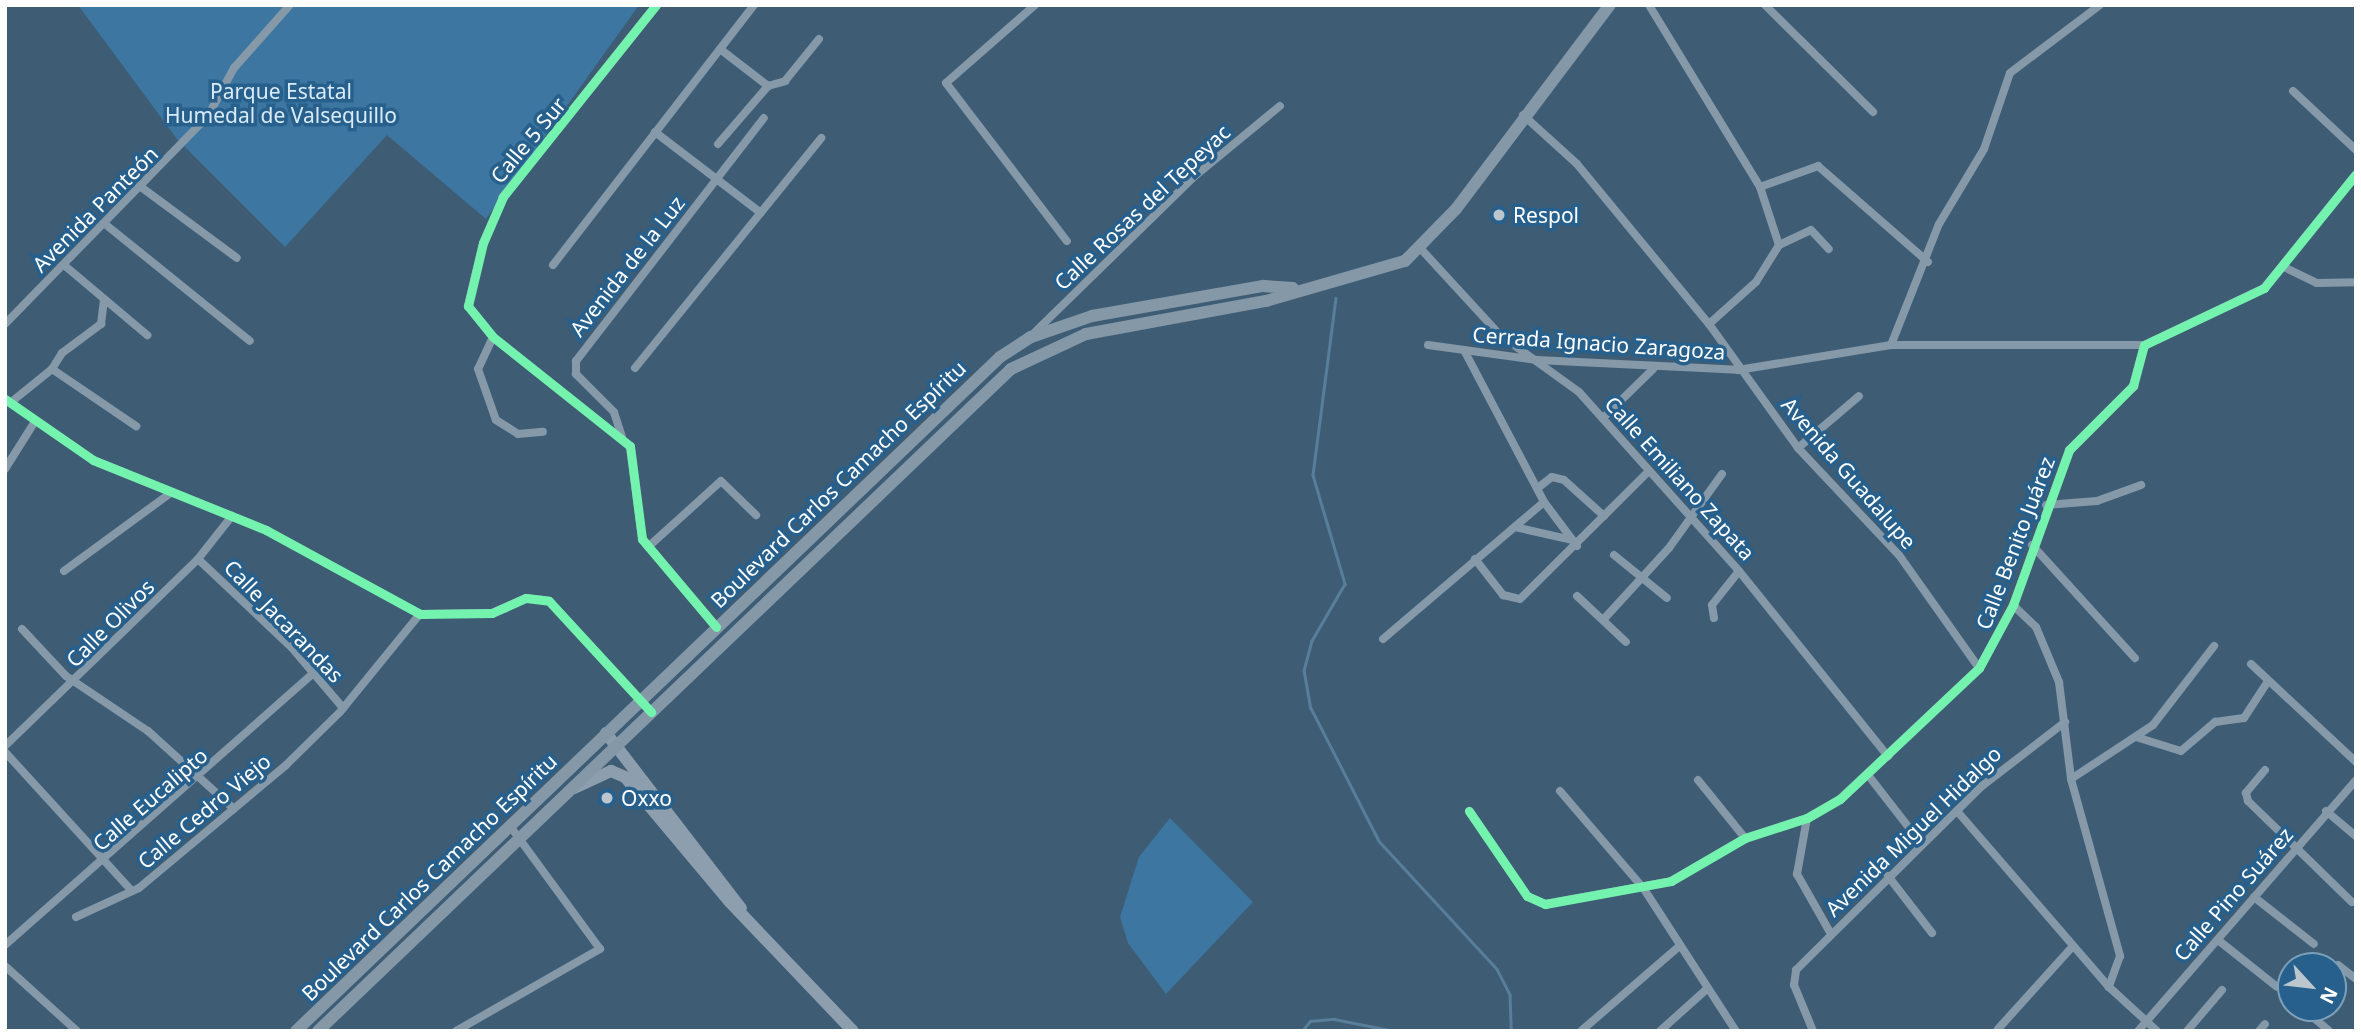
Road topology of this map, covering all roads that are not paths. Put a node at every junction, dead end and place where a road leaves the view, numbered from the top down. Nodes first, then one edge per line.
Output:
1 (290, 5) edge
2 (656, 5) edge
3 (754, 5) edge
4 (1035, 5) edge
5 (1610, 5) edge
6 (1648, 5) edge
7 (1765, 5) edge
8 (2100, 5) edge
9 (819, 39) dead end
10 (720, 49) junction
11 (768, 86) junction
12 (2293, 91) dead end
13 (1280, 106) dead end
14 (1873, 112) dead end
15 (1523, 115) junction
16 (764, 118) dead end
17 (655, 132) junction
18 (821, 138) dead end
19 (718, 144) dead end
20 (2356, 150) edge
21 (2356, 174) edge
22 (717, 179) junction
23 (141, 187) junction
24 (1760, 187) junction
25 (761, 213) junction
26 (106, 224) junction
27 (1067, 241) dead end
28 (1779, 246) junction
29 (1420, 248) junction
30 (1829, 250) dead end
31 (237, 258) dead end
32 (1928, 262) junction
33 (64, 264) junction
34 (553, 265) dead end
35 (2286, 268) junction
36 (2356, 282) edge
37 (1300, 288) junction
38 (104, 299) junction
39 (5, 324) edge
40 (1709, 324) junction
41 (147, 335) dead end
42 (1031, 337) junction
43 (493, 338) junction
44 (250, 341) dead end
45 (1428, 345) dead end
46 (1891, 345) junction
47 (2144, 345) junction
48 (1465, 352) junction
49 (1537, 360) junction
50 (635, 368) dead end
51 (52, 369) junction
52 (1653, 369) junction
53 (1738, 370) junction
54 (1859, 396) dead end
55 (8, 401) edge
56 (1603, 418) junction
57 (34, 423) junction
58 (136, 426) dead end
59 (543, 432) dead end
60 (622, 437) junction
61 (1798, 448) junction
62 (5, 469) edge
63 (1649, 471) junction
64 (1722, 474) dead end
65 (2141, 485) dead end
66 (1539, 488) junction
67 (172, 492) junction
68 (1544, 502) junction
69 (2046, 505) junction
70 (756, 515) dead end
71 (232, 516) junction
72 (1604, 516) junction
73 (1691, 517) junction
74 (1515, 527) junction
75 (1574, 543) junction
76 (2032, 545) junction
77 (648, 547) junction
78 (1614, 555) dead end
79 (198, 559) junction
80 (1475, 559) junction
81 (64, 571) dead end
82 (1739, 571) junction
83 (1642, 578) junction
84 (1577, 596) dead end
85 (1667, 598) dead end
86 (2012, 605) junction
87 (420, 614) junction
88 (1714, 618) dead end
89 (1602, 620) junction
90 (716, 627) junction
91 (22, 629) dead end
92 (1383, 639) dead end
93 (1626, 642) dead end
94 (2214, 646) dead end
95 (2135, 658) dead end
96 (2251, 664) dead end
97 (1979, 668) junction
98 (314, 673) junction
99 (2267, 681) junction
100 (76, 682) junction
101 (640, 700) junction
102 (343, 708) junction
103 (651, 712) junction
104 (2065, 722) junction
105 (606, 733) junction
106 (2136, 737) junction
107 (618, 744) junction
108 (5, 746) edge
109 (5, 752) edge
110 (1888, 756) junction
111 (632, 761) junction
112 (2356, 762) edge
113 (2265, 770) dead end
114 (619, 773) junction
115 (1868, 775) junction
116 (203, 777) junction
117 (2071, 779) junction
118 (1698, 780) dead end
119 (2356, 780) edge
120 (574, 788) junction
121 (1560, 791) dead end
122 (234, 809) junction
123 (1469, 811) dead end
124 (1957, 811) junction
125 (2326, 811) junction
126 (1807, 818) junction
127 (510, 826) junction
128 (2356, 836) edge
129 (523, 837) junction
130 (1745, 838) junction
131 (1921, 842) junction
132 (2294, 852) junction
133 (106, 861) junction
134 (1888, 876) junction
135 (1644, 888) junction
136 (130, 889) junction
137 (2254, 897) junction
138 (2352, 902) dead end
139 (741, 908) junction
140 (76, 917) dead end
141 (1932, 933) dead end
142 (1831, 934) junction
143 (2218, 940) junction
144 (2314, 944) dead end
145 (5, 945) edge
146 (2072, 947) junction
147 (1677, 948) junction
148 (5, 966) edge
149 (2109, 987) junction
150 (2277, 987) dead end
151 (1708, 988) junction
152 (2222, 990) dead end
153 (2146, 1021) junction
154 (1998, 1029) edge
155 (77, 1031) edge
156 (296, 1031) edge
157 (318, 1031) edge
158 (456, 1031) edge
159 (853, 1031) edge
160 (1581, 1031) edge
161 (1660, 1031) edge
162 (1736, 1031) edge
163 (1813, 1031) edge
164 (2138, 1031) edge
165 (2157, 1031) edge
166 (2187, 1031) edge

1 - 23 street, Avenida Panteón
2 - 43 street, Calle 5 Sur
3 - 10 street
4 - 27 street
5 - 15 main road, Boulevard Carlos Camacho Espíritu
6 - 24 street
7 - 14 street
8 - 32 street
9 - 11 street
10 - 11 street
10 - 17 street
11 - 19 street
12 - 20 street
13 - 42 street, Calle Rosas del Tepeyac
15 - 29 main road, Boulevard Carlos Camacho Espíritu
15 - 40 street, Avenida Guadalupe
16 - 22 street, Avenida de la Luz
17 - 22 street
17 - 34 street
18 - 25 street
21 - 35 street
22 - 25 street
22 - 60 street, Avenida de la Luz
23 - 26 street, Avenida Panteón
23 - 31 street
24 - 28 street
24 - 32 street
25 - 50 street
26 - 33 street, Avenida Panteón
26 - 44 street
28 - 30 street
28 - 40 street
29 - 37 main road, Boulevard Carlos Camacho Espíritu
29 - 49 street, Calle Emiliano Zapata
32 - 46 street
33 - 38 street
33 - 39 street, Avenida Panteón
35 - 36 street
35 - 47 street
37 - 42 main road, Boulevard Carlos Camacho Espíritu
37 - 103 main road, Boulevard Carlos Camacho Espíritu
38 - 41 street
38 - 51 street
40 - 53 street, Avenida Guadalupe
42 - 90 main road, Boulevard Carlos Camacho Espíritu
43 - 59 street
43 - 60 street
45 - 48 street, Cerrada Ignacio Zaragoza
46 - 47 street, Cerrada Ignacio Zaragoza
46 - 53 street, Cerrada Ignacio Zaragoza
47 - 69 street, Calle Benito Juárez
48 - 49 street, Cerrada Ignacio Zaragoza
48 - 66 street
49 - 52 street, Cerrada Ignacio Zaragoza
49 - 56 street, Calle Emiliano Zapata
51 - 55 street
51 - 58 street
52 - 53 street, Cerrada Ignacio Zaragoza
52 - 56 street
53 - 61 street, Avenida Guadalupe
54 - 61 street
55 - 57 street
56 - 63 street, Calle Emiliano Zapata
57 - 62 street
57 - 67 street
60 - 77 street, Avenida de la Luz
61 - 97 street, Avenida Guadalupe
63 - 72 street
63 - 73 street, Calle Emiliano Zapata
64 - 73 street
65 - 69 street
66 - 68 street
66 - 72 street
67 - 71 street
67 - 81 street
68 - 74 street
68 - 75 street
69 - 76 street, Calle Benito Juárez
70 - 77 street
71 - 79 street, Calle Olivos
71 - 87 street
72 - 75 street
73 - 82 street, Calle Emiliano Zapata
73 - 83 street
74 - 75 street
74 - 80 street
75 - 80 street
76 - 86 street, Calle Benito Juárez
76 - 95 street
77 - 90 street
78 - 83 street
79 - 98 street, Calle Jacarandas
79 - 100 street, Calle Olivos
80 - 92 street
82 - 88 street
82 - 110 street, Calle Emiliano Zapata
83 - 85 street
83 - 89 street
84 - 89 street
86 - 97 street, Calle Benito Juárez
86 - 104 street
87 - 101 street
87 - 102 street, Calle Cedro Viejo
89 - 93 street
90 - 101 main road, Boulevard Carlos Camacho Espíritu
91 - 100 street
94 - 106 street
96 - 99 street
97 - 110 street, Calle Benito Juárez
98 - 102 street, Calle Jacarandas
98 - 116 street, Calle Eucalipto
99 - 106 street
99 - 112 street
100 - 108 street, Calle Olivos
100 - 116 street
101 - 103 street
101 - 105 main road, Boulevard Carlos Camacho Espíritu
102 - 122 street, Calle Cedro Viejo
103 - 107 main road, Boulevard Carlos Camacho Espíritu
104 - 117 street
104 - 124 street, Avenida Miguel Hidalgo
105 - 107 main road
105 - 127 main road, Boulevard Carlos Camacho Espíritu
106 - 117 street
107 - 111 main road
107 - 120 main road, Boulevard Carlos Camacho Espíritu
109 - 133 street, Calle Cedro Viejo
110 - 115 street, Calle Benito Juárez
111 - 114 main road
111 - 139 main road
113 - 132 street
114 - 120 main road
114 - 139 main road
115 - 126 street, Calle Benito Juárez
115 - 131 street
116 - 122 street
116 - 133 street, Calle Eucalipto
117 - 149 street
118 - 130 street
119 - 125 street, Calle Pino Suárez
120 - 129 main road, Boulevard Carlos Camacho Espíritu
121 - 135 street
122 - 136 street, Calle Cedro Viejo
123 - 135 street, Calle Benito Juárez
124 - 131 street, Avenida Miguel Hidalgo
124 - 146 street
125 - 128 street
125 - 132 street, Calle Pino Suárez
126 - 130 street, Calle Benito Juárez
126 - 142 street
127 - 129 street
127 - 156 main road, Boulevard Carlos Camacho Espíritu
129 - 157 main road, Boulevard Carlos Camacho Espíritu
129 - 158 street
130 - 135 street, Calle Benito Juárez
131 - 134 street, Avenida Miguel Hidalgo
132 - 137 street, Calle Pino Suárez
132 - 138 street
133 - 136 street, Calle Cedro Viejo
133 - 145 street, Calle Eucalipto
134 - 141 street
134 - 142 street, Avenida Miguel Hidalgo
135 - 147 street
136 - 140 street
137 - 143 street, Calle Pino Suárez
137 - 144 street
139 - 159 main road
142 - 163 street, Avenida Miguel Hidalgo
143 - 150 street
143 - 153 street, Calle Pino Suárez
146 - 149 street
146 - 154 street
147 - 151 street
147 - 160 street
148 - 155 street
149 - 153 street
151 - 161 street
151 - 162 street
152 - 166 street
153 - 164 street, Calle Pino Suárez
153 - 165 street

